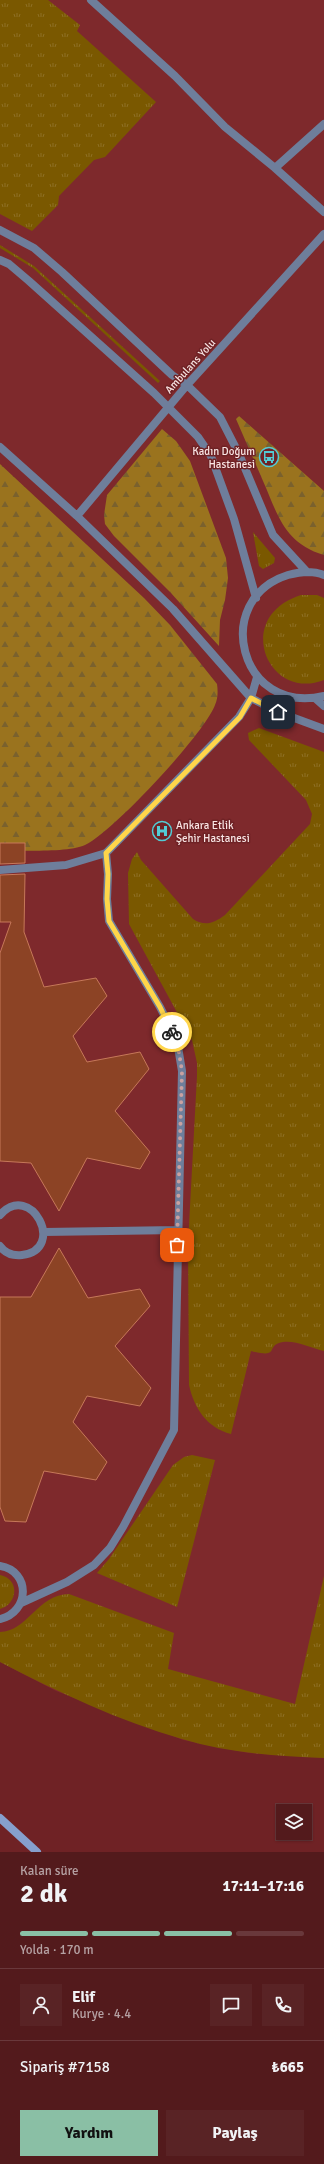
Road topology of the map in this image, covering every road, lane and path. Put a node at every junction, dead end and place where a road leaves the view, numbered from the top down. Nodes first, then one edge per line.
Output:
1 (91, 0) edge
2 (324, 124) edge
3 (275, 168) junction
4 (324, 212) edge
5 (0, 230) edge
6 (324, 234) edge
7 (0, 260) edge
8 (187, 384) junction
9 (168, 407) junction
10 (0, 447) edge
11 (77, 516) junction
12 (307, 572) junction
13 (324, 575) edge
14 (256, 598) junction
15 (257, 677) junction
16 (324, 696) edge
17 (251, 698) junction
18 (315, 698) junction
19 (324, 706) edge
20 (324, 729) edge
21 (106, 853) junction
22 (0, 870) edge
23 (0, 1215) edge
24 (178, 1230) junction
25 (44, 1232) junction
26 (0, 1246) edge
27 (0, 1566) edge
28 (21, 1603) junction
29 (0, 1619) edge
30 (0, 1818) edge
31 (37, 1852) edge

1 - 3 lane
2 - 3 lane
3 - 4 lane
5 - 8 lane
6 - 8 lane, Ambulans Yolu
7 - 9 lane
8 - 9 lane, Ambulans Yolu
8 - 12 lane
9 - 11 lane, Ambulans Yolu
9 - 14 lane
10 - 11 lane
11 - 17 lane
12 - 13 lane
12 - 14 lane
14 - 15 lane
15 - 17 lane
15 - 18 lane
16 - 18 lane
17 - 20 lane
17 - 21 lane
18 - 19 lane
21 - 22 lane
21 - 24 lane
23 - 25 lane
24 - 25 lane
24 - 28 lane
25 - 26 lane
27 - 28 lane
28 - 29 lane
30 - 31 main road

